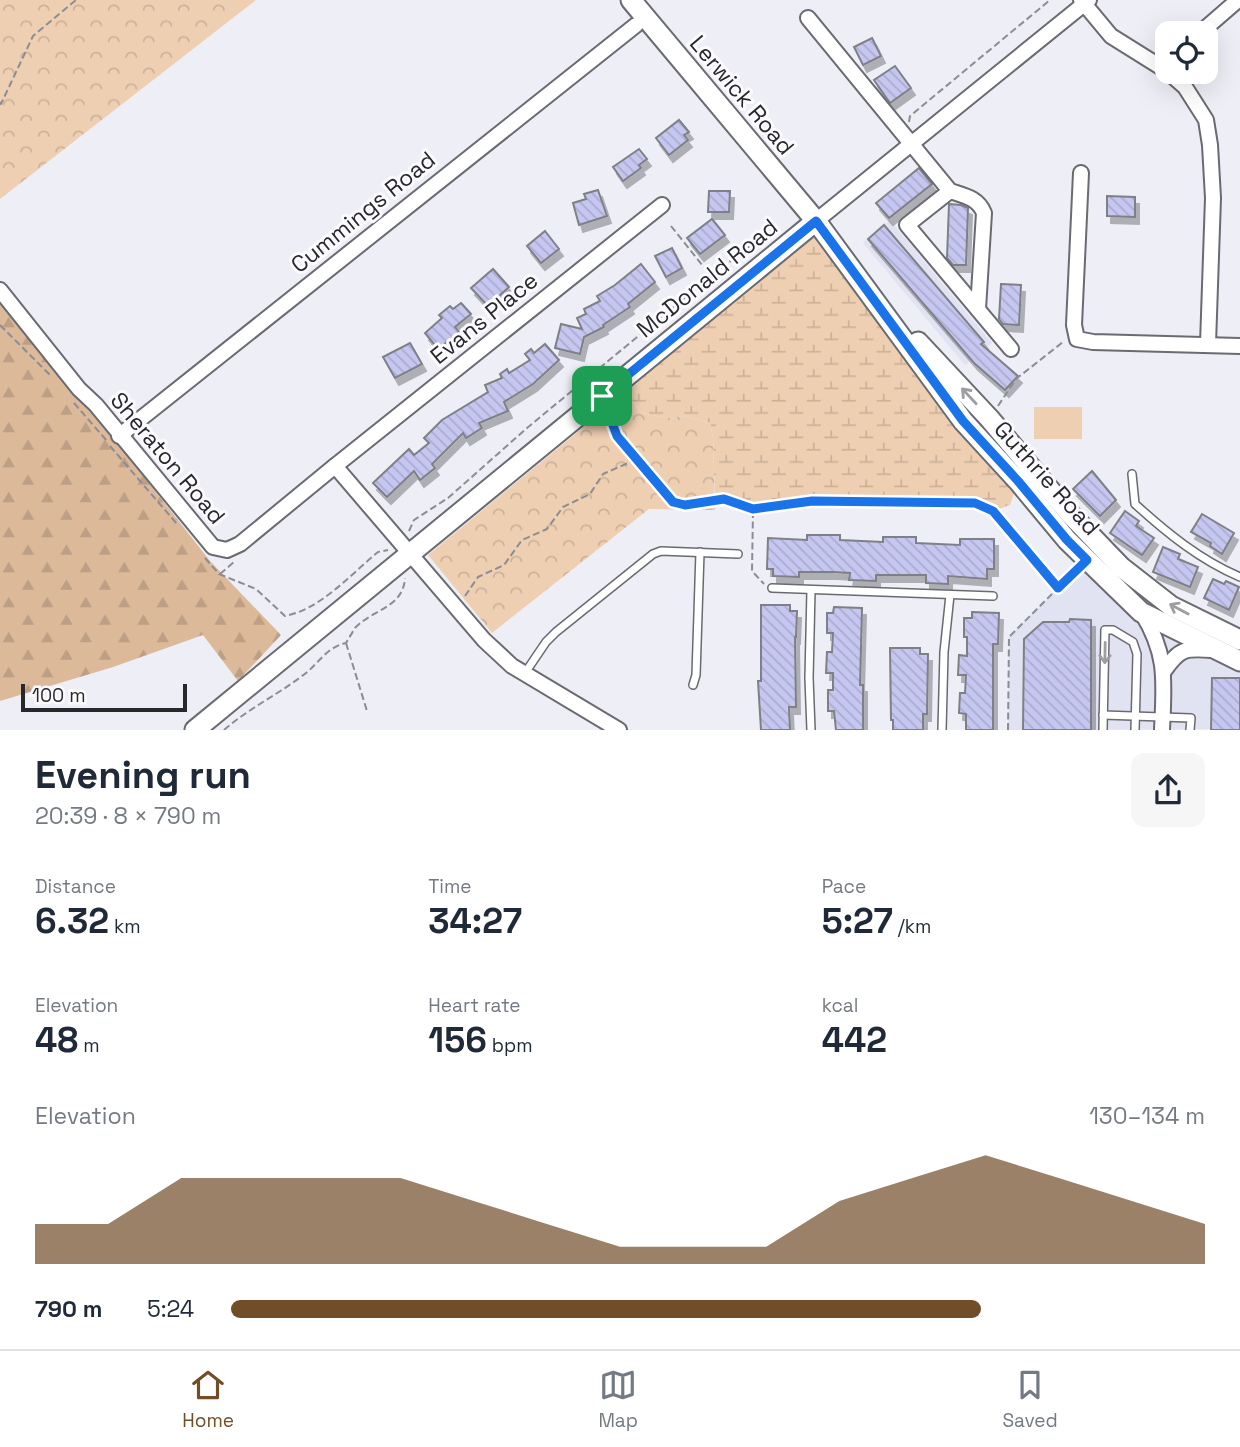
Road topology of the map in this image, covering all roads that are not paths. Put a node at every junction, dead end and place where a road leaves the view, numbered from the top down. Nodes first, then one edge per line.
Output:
1 (631, 0) edge
2 (1238, 0) edge
3 (1084, 1) edge
4 (808, 18) dead end
5 (1214, 21) edge
6 (636, 24) dead end
7 (1155, 63) edge
8 (1182, 84) edge
9 (911, 143) junction
10 (1081, 173) dead end
11 (950, 191) junction
12 (662, 205) dead end
13 (816, 221) junction
14 (859, 279) junction
15 (0, 290) edge
16 (978, 309) junction
17 (1208, 344) junction
18 (1240, 346) edge
19 (1012, 349) dead end
20 (119, 436) junction
21 (335, 466) junction
22 (1132, 474) dead end
23 (700, 552) junction
24 (410, 553) junction
25 (738, 554) dead end
26 (1240, 577) edge
27 (772, 588) road end
28 (811, 590) junction
29 (950, 595) junction
30 (993, 596) dead end
31 (1141, 612) junction
32 (1240, 640) edge
33 (1219, 651) junction
34 (1240, 661) edge
35 (1164, 670) junction
36 (524, 673) junction
37 (693, 685) dead end
38 (1103, 715) junction
39 (1135, 716) junction
40 (1163, 723) edge
41 (195, 730) edge
42 (620, 730) edge
43 (811, 730) edge
44 (942, 730) edge
45 (1103, 730) edge
46 (1135, 730) edge
47 (1191, 730) edge

1 - 13 main road, Lerwick Road
2 - 5 street
3 - 7 street
3 - 9 street, McDonald Road
4 - 9 street
6 - 20 street, Cummings Road
8 - 17 street
9 - 11 street
9 - 13 street, McDonald Road
10 - 17 street
11 - 16 street
11 - 16 street
12 - 21 street, Evans Place
13 - 14 main road, Guthrie Road
13 - 24 main road, McDonald Road
14 - 31 main road, Guthrie Road
32 -> 14 main road, Guthrie Road
15 - 20 street, Sheraton Road
16 - 19 street
17 - 18 street
20 - 21 street, Sheraton Road
21 - 24 street
22 - 26 lane
23 - 25 lane
23 - 36 lane
23 - 37 lane
24 - 36 street
24 - 41 main road, McDonald Road
27 - 28 lane
28 - 29 lane
28 - 43 lane
29 - 30 lane
29 - 44 lane
31 - 33 main road, Guthrie Road
31 - 35 street
33 - 34 main road, Guthrie Road
33 - 35 street
35 - 40 street
36 - 42 street
38 - 39 lane
39 -> 38 lane
38 - 45 lane
39 - 40 lane
39 - 46 lane
40 - 47 lane

